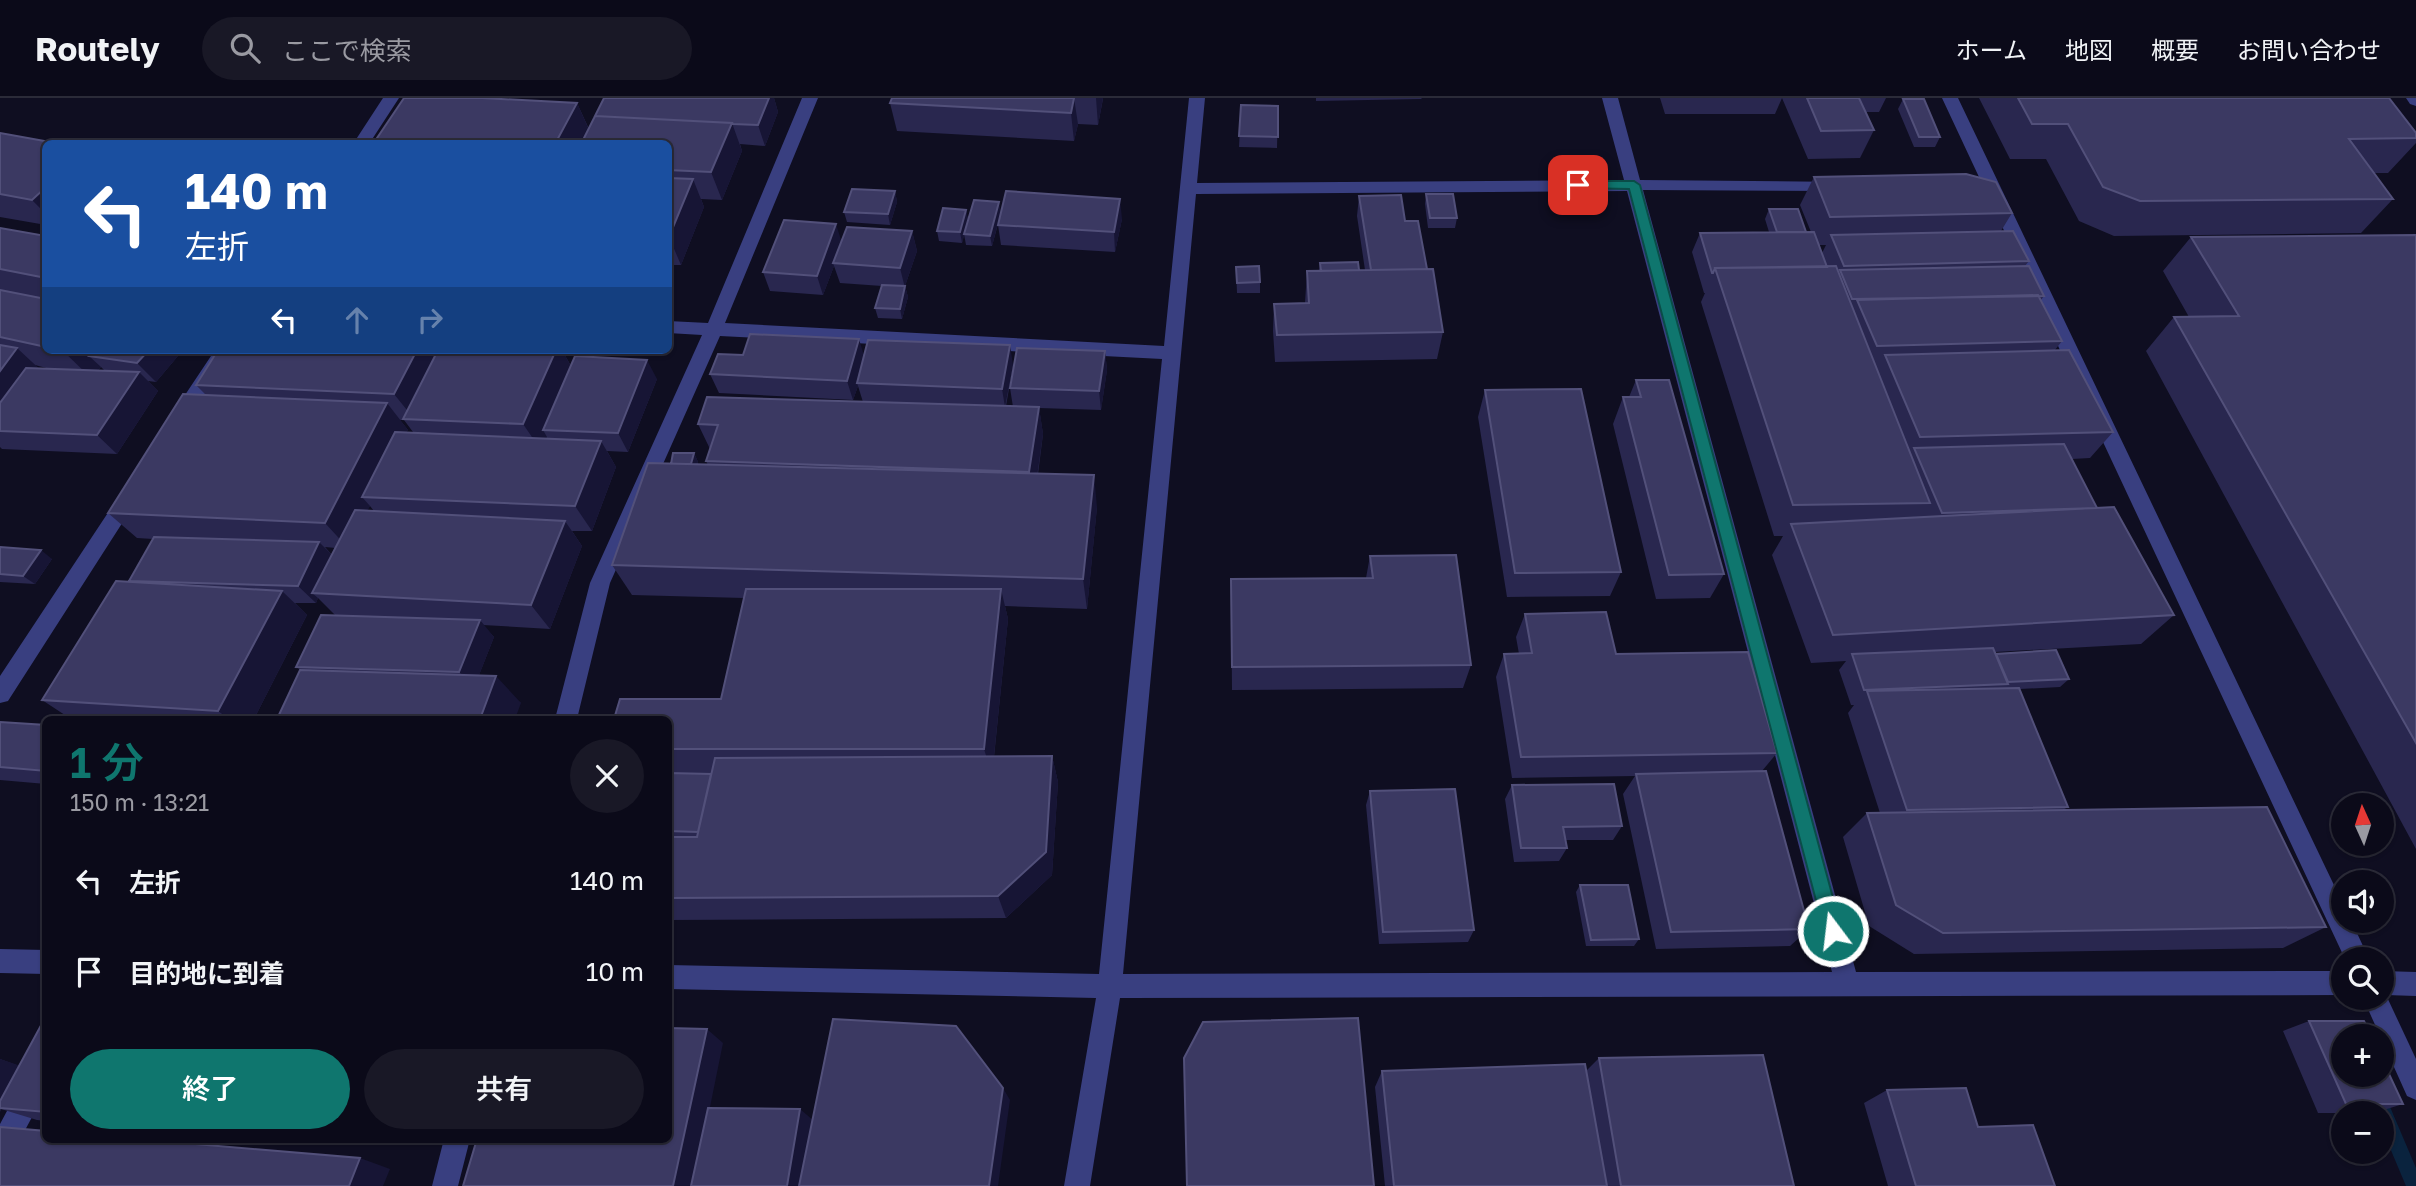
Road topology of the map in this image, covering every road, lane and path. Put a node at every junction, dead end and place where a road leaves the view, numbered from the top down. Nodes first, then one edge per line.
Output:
1 (391, 98) edge
2 (810, 98) edge
3 (1197, 98) edge
4 (1610, 98) edge
5 (1950, 98) edge
6 (364, 140) edge
7 (1634, 185) junction
8 (1855, 187) edge
9 (1190, 189) junction
10 (672, 327) edge
11 (714, 329) junction
12 (1174, 353) junction
13 (222, 354) edge
14 (173, 430) edge
15 (143, 476) edge
16 (0, 694) edge
17 (567, 716) edge
18 (2351, 947) edge
19 (0, 961) edge
20 (42, 962) edge
21 (672, 977) edge
22 (2331, 983) edge
23 (2394, 983) edge
24 (1847, 984) junction
25 (2416, 984) edge
26 (1110, 986) junction
27 (2381, 1010) edge
28 (42, 1072) edge
29 (2416, 1087) edge
30 (456, 1143) edge
31 (0, 1151) edge
32 (444, 1186) edge
33 (1077, 1186) edge

1 - 6 street
2 - 11 street
3 - 9 street
4 - 7 street
5 - 18 street
7 - 8 street
7 - 9 street
7 - 24 street
9 - 12 street
10 - 11 street
11 - 12 street
11 - 17 street
12 - 26 street
13 - 14 street
15 - 16 street
19 - 20 street
21 - 26 street
22 - 24 street
23 - 25 street
24 - 26 street
26 - 33 street
27 - 29 street
28 - 31 street
30 - 32 street

